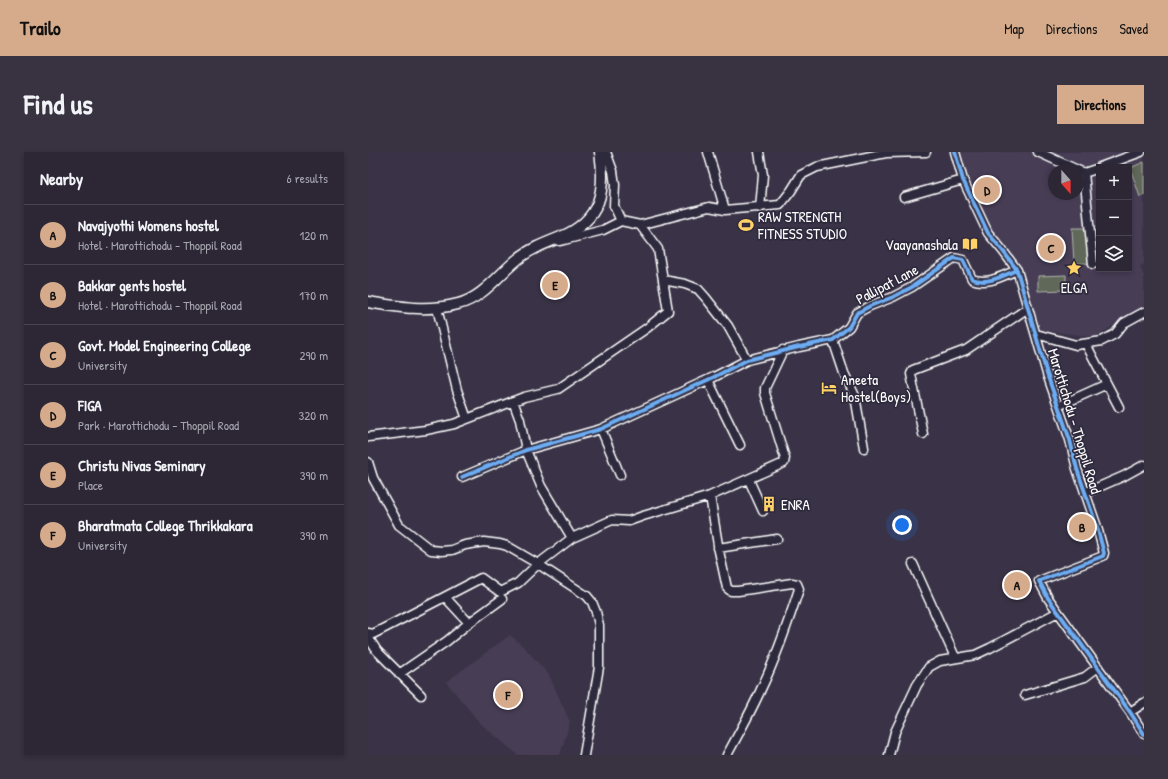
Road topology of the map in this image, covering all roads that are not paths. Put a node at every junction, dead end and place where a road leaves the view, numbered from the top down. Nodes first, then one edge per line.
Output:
1 (600, 152) edge
2 (606, 152) edge
3 (708, 152) edge
4 (759, 152) edge
5 (926, 152) edge
6 (955, 152) edge
7 (1038, 152) edge
8 (1141, 152) edge
9 (1064, 164) edge
10 (1108, 164) edge
11 (1096, 168) edge
12 (1084, 173) joint
13 (963, 180) junction
14 (904, 197) dead end
15 (760, 208) junction
16 (725, 210) junction
17 (621, 221) junction
18 (640, 225) junction
19 (540, 246) junction
20 (1093, 264) dead end
21 (1016, 270) junction
22 (663, 280) junction
23 (368, 302) edge
24 (437, 308) junction
25 (1028, 308) junction
26 (1144, 312) edge
27 (1036, 334) junction
28 (833, 340) junction
29 (1086, 344) junction
30 (783, 350) junction
31 (747, 360) junction
32 (708, 380) junction
33 (1107, 384) junction
34 (513, 401) junction
35 (1065, 403) dead end
36 (1119, 407) dead end
37 (467, 419) junction
38 (601, 429) junction
39 (923, 434) dead end
40 (368, 437) edge
41 (740, 445) dead end
42 (864, 448) dead end
43 (526, 450) junction
44 (368, 462) edge
45 (1144, 465) edge
46 (620, 475) dead end
47 (462, 477) dead end
48 (749, 480) junction
49 (1085, 493) junction
50 (710, 496) junction
51 (763, 511) dead end
52 (572, 538) junction
53 (777, 539) dead end
54 (718, 548) junction
55 (538, 564) junction
56 (913, 564) dead end
57 (445, 597) junction
58 (502, 599) dead end
59 (1058, 612) junction
60 (469, 623) junction
61 (368, 633) edge
62 (368, 637) edge
63 (955, 657) junction
64 (1098, 667) junction
65 (399, 674) junction
66 (1025, 694) dead end
67 (421, 695) dead end
68 (1144, 703) edge
69 (1130, 712) junction
70 (1144, 734) edge
71 (584, 755) edge
72 (727, 755) edge
73 (889, 755) edge

1 - 19 main road
2 - 17 street
3 - 16 street
4 - 15 street
5 - 15 street
6 - 13 street, Marottichodu - Thoppil Road
7 - 9 street
8 - 10 street
11 - 12 street
12 - 20 street
13 - 14 street
13 - 21 street, Marottichodu - Thoppil Road
15 - 16 street
16 - 18 street
17 - 18 street
17 - 19 street
18 - 22 street
19 - 24 main road
21 - 25 street, Marottichodu - Thoppil Road
21 - 28 street, Pallipat Lane
22 - 31 street
22 - 34 street
23 - 24 main road
24 - 37 street
25 - 27 street, Marottichodu - Thoppil Road
25 - 39 street
26 - 29 street
27 - 29 street
27 - 49 street, Marottichodu - Thoppil Road
28 - 30 street
28 - 42 street
29 - 33 street
30 - 31 street
30 - 48 street
31 - 32 street
32 - 38 street
32 - 41 street
33 - 35 street
33 - 36 street
34 - 37 street
34 - 43 street
37 - 40 street
38 - 43 street
38 - 46 street
43 - 47 street
43 - 52 street
44 - 55 street
45 - 49 street
48 - 50 street
48 - 51 street
49 - 59 street, Marottichodu - Thoppil Road
50 - 52 street
50 - 54 street
52 - 55 street
53 - 54 street
54 - 72 street
55 - 57 street
55 - 71 street
56 - 63 street
57 - 60 street
57 - 61 street
58 - 60 street
59 - 63 street
59 - 64 street, Marottichodu - Thoppil Road
60 - 65 street
62 - 65 street
63 - 73 street
64 - 66 street
64 - 69 street, Marottichodu - Thoppil Road
65 - 67 street
68 - 69 street
69 - 70 street, Marottichodu - Thoppil Road

